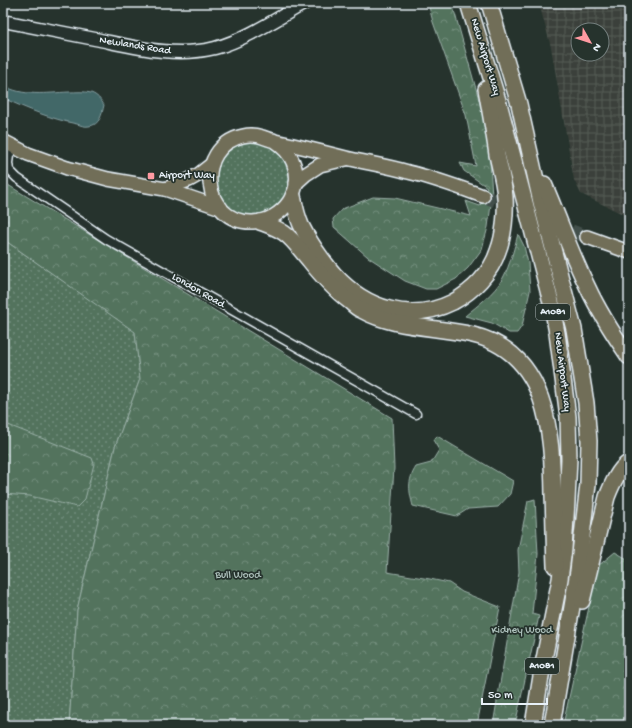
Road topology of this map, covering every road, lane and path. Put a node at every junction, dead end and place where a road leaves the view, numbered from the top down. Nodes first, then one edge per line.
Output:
1 (305, 3) edge
2 (468, 3) edge
3 (488, 3) edge
4 (3, 21) edge
5 (475, 25) junction
6 (273, 140) junction
7 (8, 144) edge
8 (529, 148) junction
9 (348, 158) junction
10 (212, 164) junction
11 (165, 189) junction
12 (295, 190) junction
13 (483, 196) tunnel mouth
14 (221, 208) junction
15 (260, 222) junction
16 (587, 237) tunnel mouth
17 (629, 252) edge
18 (629, 356) edge
19 (416, 414) dead end
20 (629, 462) edge
21 (554, 607) junction
22 (560, 674) junction
23 (533, 725) edge
24 (552, 725) edge

1 - 4 street, Newlands Road
2 - 5 highway, New Airport Way / A1081
3 - 8 highway, New Airport Way / A1081
5 - 12 highway, A1081
5 - 21 highway, New Airport Way / A1081
6 - 9 main road
6 - 10 main road
6 - 12 main road
7 - 11 main road, London Road
7 - 19 street, London Road
8 - 18 highway, A1081
8 - 22 highway, New Airport Way / A1081
9 - 12 main road
9 - 13 main road
10 - 11 main road
10 - 14 main road
11 - 14 main road, London Road
12 - 15 main road
14 - 15 main road
15 - 21 highway, A1081
16 - 17 main road
20 - 22 highway, A1081
21 - 23 highway, New Airport Way / A1081
22 - 24 highway, New Airport Way / A1081

